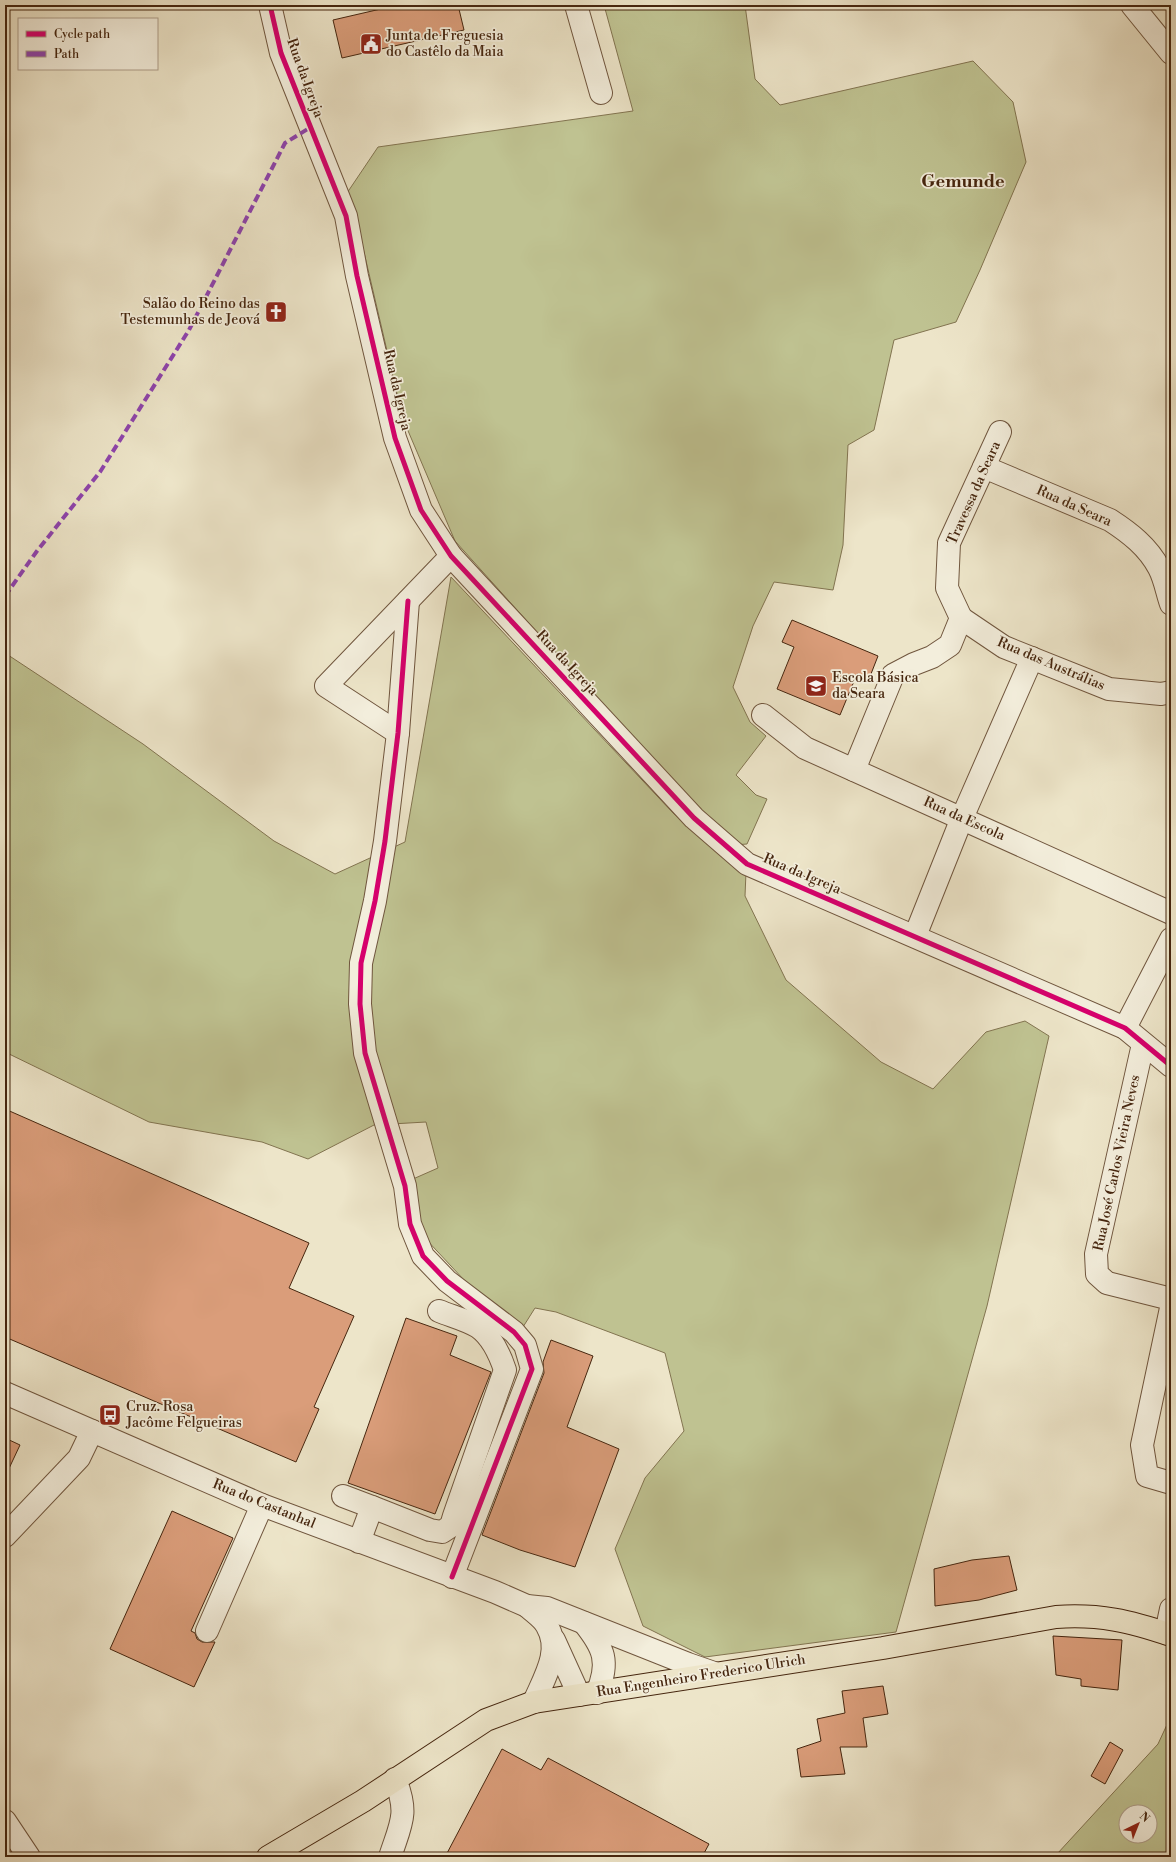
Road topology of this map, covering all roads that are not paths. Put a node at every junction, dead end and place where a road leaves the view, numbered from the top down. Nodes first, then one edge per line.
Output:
1 (270, 5) edge
2 (576, 5) edge
3 (1132, 5) edge
4 (1171, 53) edge
5 (600, 93) dead end
6 (1000, 432) dead end
7 (984, 467) junction
8 (451, 556) junction
9 (408, 602) junction
10 (1171, 604) edge
11 (961, 618) junction
12 (1032, 658) junction
13 (1171, 692) edge
14 (763, 715) dead end
15 (398, 733) junction
16 (854, 770) junction
17 (962, 818) junction
18 (1171, 913) edge
19 (915, 936) junction
20 (1171, 939) edge
21 (1125, 1028) junction
22 (1143, 1044) junction
23 (1171, 1066) edge
24 (1171, 1299) edge
25 (1171, 1308) edge
26 (439, 1311) dead end
27 (5, 1393) edge
28 (92, 1431) junction
29 (1171, 1483) edge
30 (343, 1496) dead end
31 (262, 1505) junction
32 (372, 1507) junction
33 (5, 1536) edge
34 (359, 1542) junction
35 (452, 1577) junction
36 (527, 1606) junction
37 (1171, 1609) edge
38 (584, 1623) junction
39 (207, 1631) dead end
40 (1169, 1634) edge
41 (553, 1639) junction
42 (714, 1673) junction
43 (588, 1694) junction
44 (534, 1702) junction
45 (395, 1779) junction
46 (5, 1821) edge
47 (29, 1857) edge
48 (268, 1857) edge
49 (390, 1857) edge

1 - 8 street, Rua da Igreja
2 - 5 street
3 - 4 street
6 - 7 street, Travessa da Seara
7 - 10 street, Rua da Seara
7 - 11 street, Travessa da Seara
8 - 9 street
8 - 19 street, Rua da Igreja
9 - 15 street
9 - 15 street
11 - 12 street, Rua das Austrálias
11 - 16 street
12 - 13 street, Rua das Austrálias
12 - 17 street
14 - 16 street, Rua da Escola
15 - 35 street
16 - 17 street, Rua da Escola
17 - 18 street, Rua da Escola
17 - 19 street
19 - 21 street, Rua da Igreja
20 - 21 street
21 - 22 street, Rua da Igreja
22 - 23 street, Rua da Igreja
22 - 24 street, Rua José Carlos Vieira Neves
25 - 29 street
26 - 32 street
27 - 28 street, Rua do Castanhal
28 - 31 street, Rua do Castanhal
28 - 33 street
30 - 32 street
31 - 34 street, Rua do Castanhal
31 - 39 street
32 - 34 street
34 - 35 street, Rua do Castanhal
35 - 36 street, Rua do Castanhal
36 - 38 street, Rua do Castanhal
36 - 41 street, Rua do Castanhal
37 - 40 street
38 - 42 street, Rua do Castanhal
38 - 43 street
40 - 42 main road, Rua Engenheiro Frederico Ulrich
41 - 43 street, Rua do Castanhal
41 - 44 street
42 - 43 main road, Rua Engenheiro Frederico Ulrich
43 - 44 main road, Rua Engenheiro Frederico Ulrich
44 - 45 main road, Rua Engenheiro Frederico Ulrich
45 - 48 main road, Rua Engenheiro Frederico Ulrich
45 - 49 street
46 - 47 street

